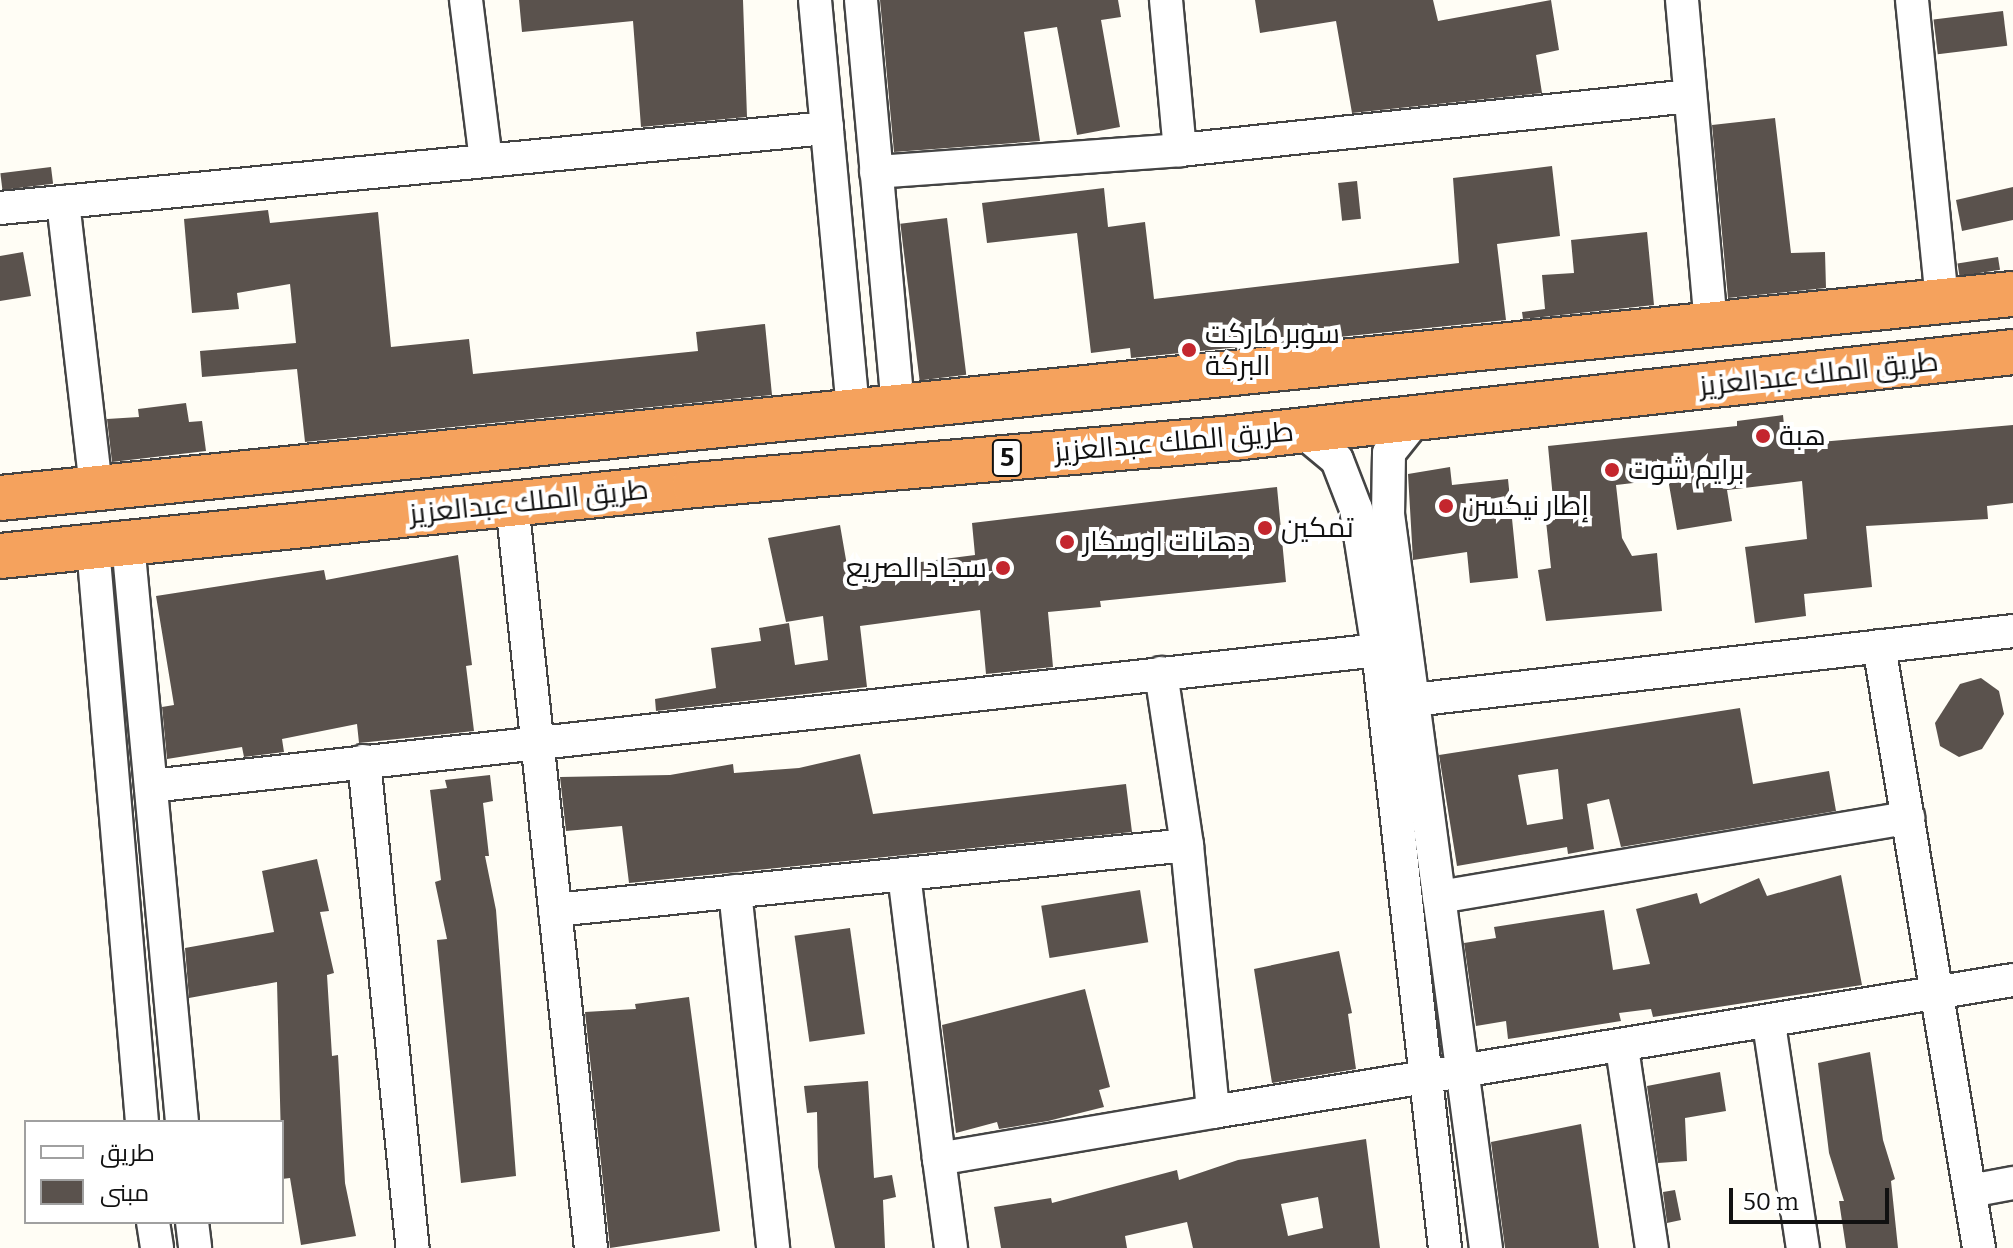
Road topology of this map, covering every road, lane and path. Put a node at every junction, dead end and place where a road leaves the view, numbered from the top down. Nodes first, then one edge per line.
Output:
1 (466, 0) edge
2 (815, 0) edge
3 (861, 0) edge
4 (1166, 0) edge
5 (1682, 0) edge
6 (1912, 0) edge
7 (1690, 96) junction
8 (827, 128) junction
9 (1180, 150) junction
10 (486, 161) junction
11 (876, 172) junction
12 (63, 202) junction
13 (0, 208) edge
14 (2013, 294) edge
15 (1942, 301) junction
16 (1711, 324) junction
17 (2013, 352) edge
18 (898, 407) junction
19 (853, 411) junction
20 (1416, 419) junction
21 (1302, 431) junction
22 (96, 488) junction
23 (1388, 493) junction
24 (1353, 496) junction
25 (0, 498) edge
26 (512, 503) junction
27 (111, 545) junction
28 (0, 556) edge
29 (2013, 631) edge
30 (1879, 646) junction
31 (1378, 650) junction
32 (1161, 673) junction
33 (1413, 700) junction
34 (537, 740) junction
35 (364, 761) junction
36 (151, 786) junction
37 (1908, 818) junction
38 (1187, 845) junction
39 (904, 874) junction
40 (735, 891) junction
41 (1439, 897) junction
42 (555, 910) junction
43 (2013, 980) edge
44 (1937, 993) junction
45 (1769, 1024) junction
46 (1622, 1048) junction
47 (1462, 1073) junction
48 (1425, 1079) junction
49 (1213, 1112) junction
50 (142, 1120) edge
51 (182, 1120) edge
52 (939, 1159) junction
53 (2013, 1183) edge
54 (1970, 1191) junction
55 (153, 1224) edge
56 (192, 1224) edge
57 (157, 1248) edge
58 (195, 1248) edge
59 (413, 1248) edge
60 (591, 1248) edge
61 (773, 1248) edge
62 (951, 1248) edge
63 (1445, 1248) edge
64 (1486, 1248) edge
65 (1652, 1248) edge
66 (1803, 1248) edge
67 (1979, 1248) edge

1 - 10 street
2 - 8 street
3 - 11 street
4 - 9 street
5 - 7 street
6 - 15 street
7 - 9 street
7 - 16 street
8 - 10 street
8 - 19 street
9 - 11 street
10 - 12 street
11 - 18 street
12 - 13 street
12 - 22 street
14 - 15 highway, طريق الملك عبدالعزيز / 5
15 - 16 highway, طريق الملك عبدالعزيز / 5
16 - 18 highway, طريق الملك عبدالعزيز / 5
17 - 20 highway, طريق الملك عبدالعزيز / 5
18 - 19 highway, طريق الملك عبدالعزيز / 5
19 - 22 highway, طريق الملك عبدالعزيز / 5
20 - 21 highway, طريق الملك عبدالعزيز / 5
20 - 23 street
21 - 24 street
21 - 26 highway, طريق الملك عبدالعزيز / 5
22 - 25 highway, طريق الملك عبدالعزيز / 5
23 - 24 street
23 - 33 street
24 - 31 street
26 - 27 highway, طريق الملك عبدالعزيز / 5
26 - 34 street
27 - 28 highway, طريق الملك عبدالعزيز / 5
27 - 36 street
27 - 50 street
29 - 30 street
30 - 33 street
30 - 37 street
31 - 32 street
31 - 48 street
32 - 34 street
32 - 38 street
33 - 41 street
34 - 35 street
34 - 42 street
35 - 36 street
35 - 59 street
36 - 51 street
37 - 41 street
37 - 44 street
38 - 39 street
38 - 49 street
39 - 40 street
39 - 52 street
40 - 42 street
40 - 61 street
41 - 47 street
42 - 60 street
43 - 44 street
44 - 45 street
44 - 54 street
45 - 46 street
45 - 66 street
46 - 47 street
46 - 65 street
47 - 48 street
47 - 64 street
48 - 49 street
48 - 63 street
49 - 52 street
52 - 62 street
53 - 54 street
54 - 67 street
55 - 57 street
56 - 58 street

